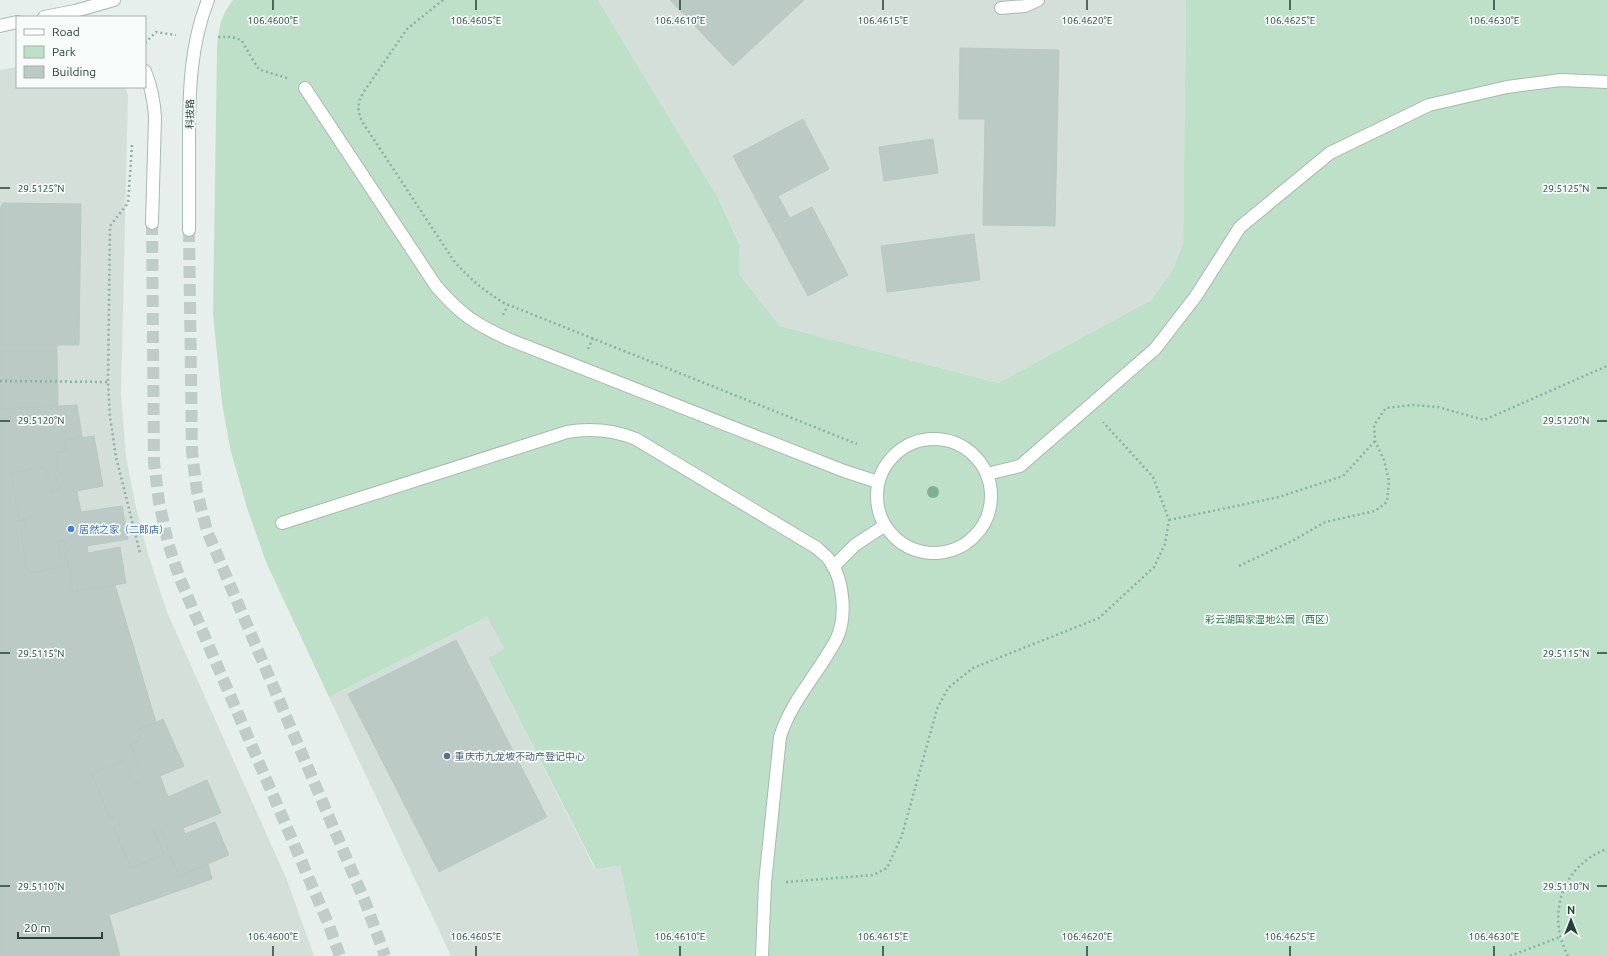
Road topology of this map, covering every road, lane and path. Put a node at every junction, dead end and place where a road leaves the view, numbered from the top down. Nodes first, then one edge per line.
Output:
1 (114, 0) edge
2 (208, 0) edge
3 (443, 0) edge
4 (1038, 0) edge
5 (1001, 8) dead end
6 (49, 16) edge
7 (16, 22) edge
8 (0, 26) edge
9 (177, 35) dead end
10 (215, 38) dead end
11 (146, 42) edge
12 (146, 74) edge
13 (1607, 82) edge
14 (305, 88) joint
15 (132, 141) dead end
16 (152, 223) tunnel mouth
17 (189, 230) tunnel mouth
18 (1607, 366) edge
19 (0, 381) edge
20 (108, 382) junction
21 (1089, 406) junction
22 (1375, 441) junction
23 (857, 444) dead end
24 (987, 474) junction
25 (878, 482) junction
26 (1169, 520) junction
27 (282, 523) dead end
28 (884, 526) junction
29 (140, 553) dead end
30 (1239, 566) dead end
31 (833, 567) junction
32 (1607, 849) edge
33 (765, 883) junction
34 (1560, 937) junction
35 (762, 956) edge
36 (1510, 956) edge
37 (1568, 956) edge

1 - 6 main road
2 - 17 main road, 科技路
3 - 23 path
4 - 5 main road
7 - 8 main road
9 - 11 path
10 - 14 path
12 - 16 main road
13 - 21 main road
14 - 25 main road
15 - 20 path
18 - 22 path
19 - 20 path
20 - 29 path
21 - 24 main road
21 - 26 path
22 - 26 path
22 - 30 path
24 - 25 main road
24 - 28 main road
25 - 28 main road
26 - 33 path
27 - 31 main road
28 - 31 main road
31 - 33 main road
32 - 34 path
33 - 35 main road
34 - 36 path
34 - 37 path

